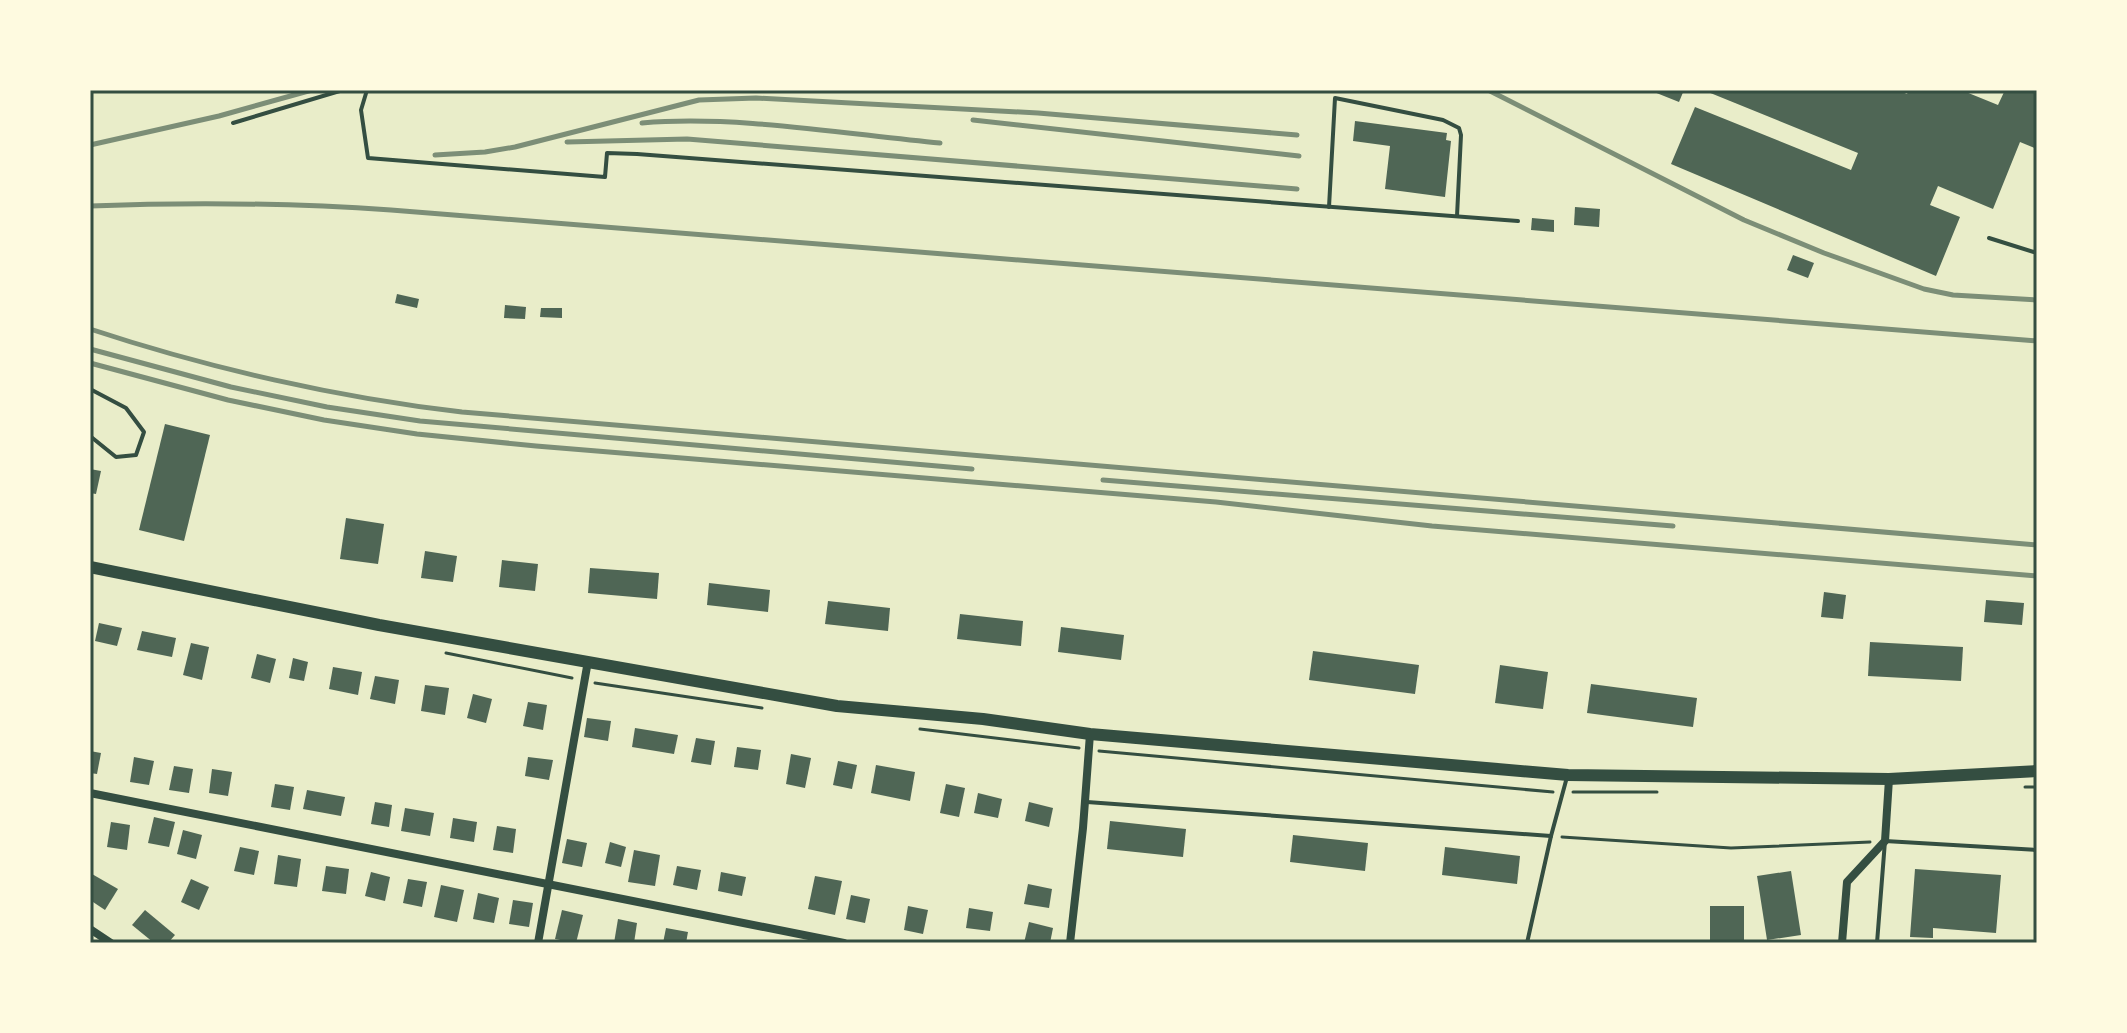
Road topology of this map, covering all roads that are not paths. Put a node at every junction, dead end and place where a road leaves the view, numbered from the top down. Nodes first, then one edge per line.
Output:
1 (343, 90) edge
2 (367, 90) edge
3 (233, 123) dead end
4 (1329, 207) junction
5 (1457, 216) junction
6 (1518, 221) dead end
7 (1989, 238) dead end
8 (2037, 253) edge
9 (90, 389) edge
10 (90, 436) edge
11 (90, 567) edge
12 (588, 661) junction
13 (1090, 734) junction
14 (2037, 771) edge
15 (1568, 775) junction
16 (1889, 779) junction
17 (90, 793) edge
18 (1085, 802) junction
19 (1551, 836) junction
20 (1885, 841) junction
21 (2037, 850) edge
22 (549, 883) junction
23 (90, 929) edge
24 (111, 943) edge
25 (538, 943) edge
26 (844, 943) edge
27 (1070, 943) edge
28 (1527, 943) edge
29 (1842, 943) edge
30 (1877, 943) edge

1 - 3 lane
2 - 4 lane
4 - 5 lane
4 - 5 lane
5 - 6 lane
7 - 8 lane
9 - 10 lane
11 - 12 main road
12 - 13 main road
12 - 22 street
13 - 15 main road
13 - 18 street
14 - 16 main road
15 - 16 main road
15 - 19 lane
16 - 20 street
17 - 22 street
18 - 19 lane
18 - 27 street
19 - 28 lane
20 - 21 lane
20 - 29 street
20 - 30 lane
22 - 25 street
22 - 26 street
23 - 24 street

